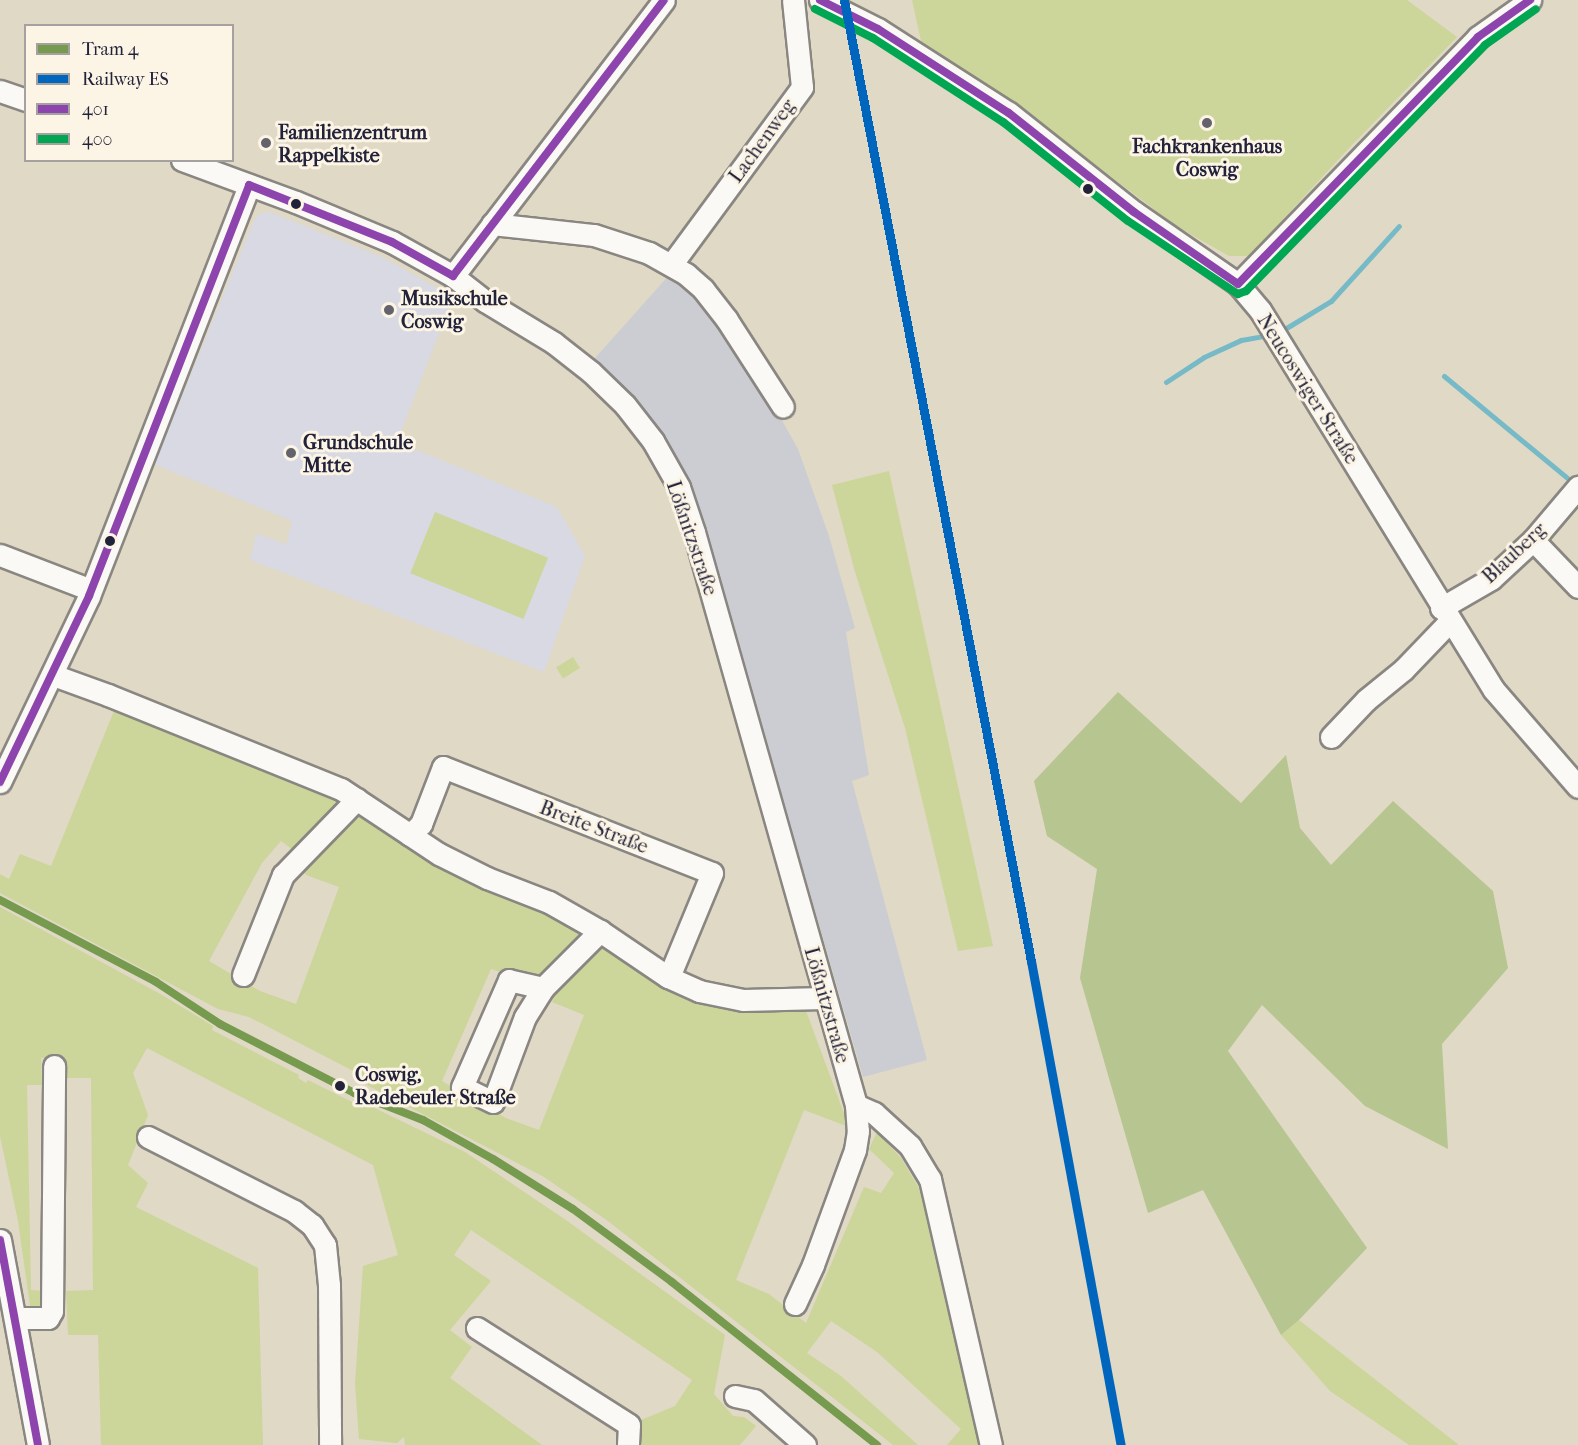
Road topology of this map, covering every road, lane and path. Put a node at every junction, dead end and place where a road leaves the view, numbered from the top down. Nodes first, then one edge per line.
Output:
1 (664, 0) edge
2 (793, 0) edge
3 (820, 0) edge
4 (1530, 0) edge
5 (0, 91) edge
6 (24, 99) edge
7 (187, 162) edge
8 (249, 185) junction
9 (492, 224) junction
10 (671, 265) junction
11 (453, 276) junction
12 (1238, 284) junction
13 (783, 407) dead end
14 (1578, 487) edge
15 (1533, 540) junction
16 (0, 555) edge
17 (1578, 587) edge
18 (91, 591) junction
19 (1446, 614) junction
20 (53, 675) junction
21 (1331, 737) dead end
22 (0, 782) edge
23 (1578, 787) edge
24 (357, 799) junction
25 (410, 835) junction
26 (600, 931) junction
27 (243, 975) dead end
28 (669, 978) junction
29 (543, 988) junction
30 (825, 998) junction
31 (54, 1066) dead end
32 (856, 1105) junction
33 (148, 1137) dead end
34 (0, 1240) edge
35 (795, 1304) dead end
36 (15, 1318) junction
37 (477, 1328) dead end
38 (735, 1396) dead end
39 (38, 1445) edge
40 (330, 1445) edge
41 (628, 1445) edge
42 (805, 1445) edge
43 (991, 1445) edge

1 - 9 street
2 - 10 street, Lachenweg
3 - 12 street, Neucoswiger Straße
4 - 12 street
5 - 6 street
7 - 8 street, Lößnitzstraße
8 - 11 street, Lößnitzstraße
8 - 18 street
9 - 10 street
9 - 11 street
10 - 13 street
11 - 30 street, Lößnitzstraße
12 - 19 street, Neucoswiger Straße
14 - 15 street, Blauberg
15 - 17 street
15 - 19 street, Blauberg
16 - 18 street
18 - 20 street
19 - 21 street
19 - 23 street, Neucoswiger Straße
20 - 22 street
20 - 24 street
24 - 25 street
24 - 27 street
25 - 26 street
25 - 28 street, Breite Straße
26 - 28 street
26 - 29 street
28 - 30 street
29 - 29 street
30 - 32 street, Lößnitzstraße
31 - 36 street
32 - 35 street, Lößnitzstraße
32 - 43 street
33 - 40 street
34 - 36 street
36 - 39 street
37 - 41 street
38 - 42 street

